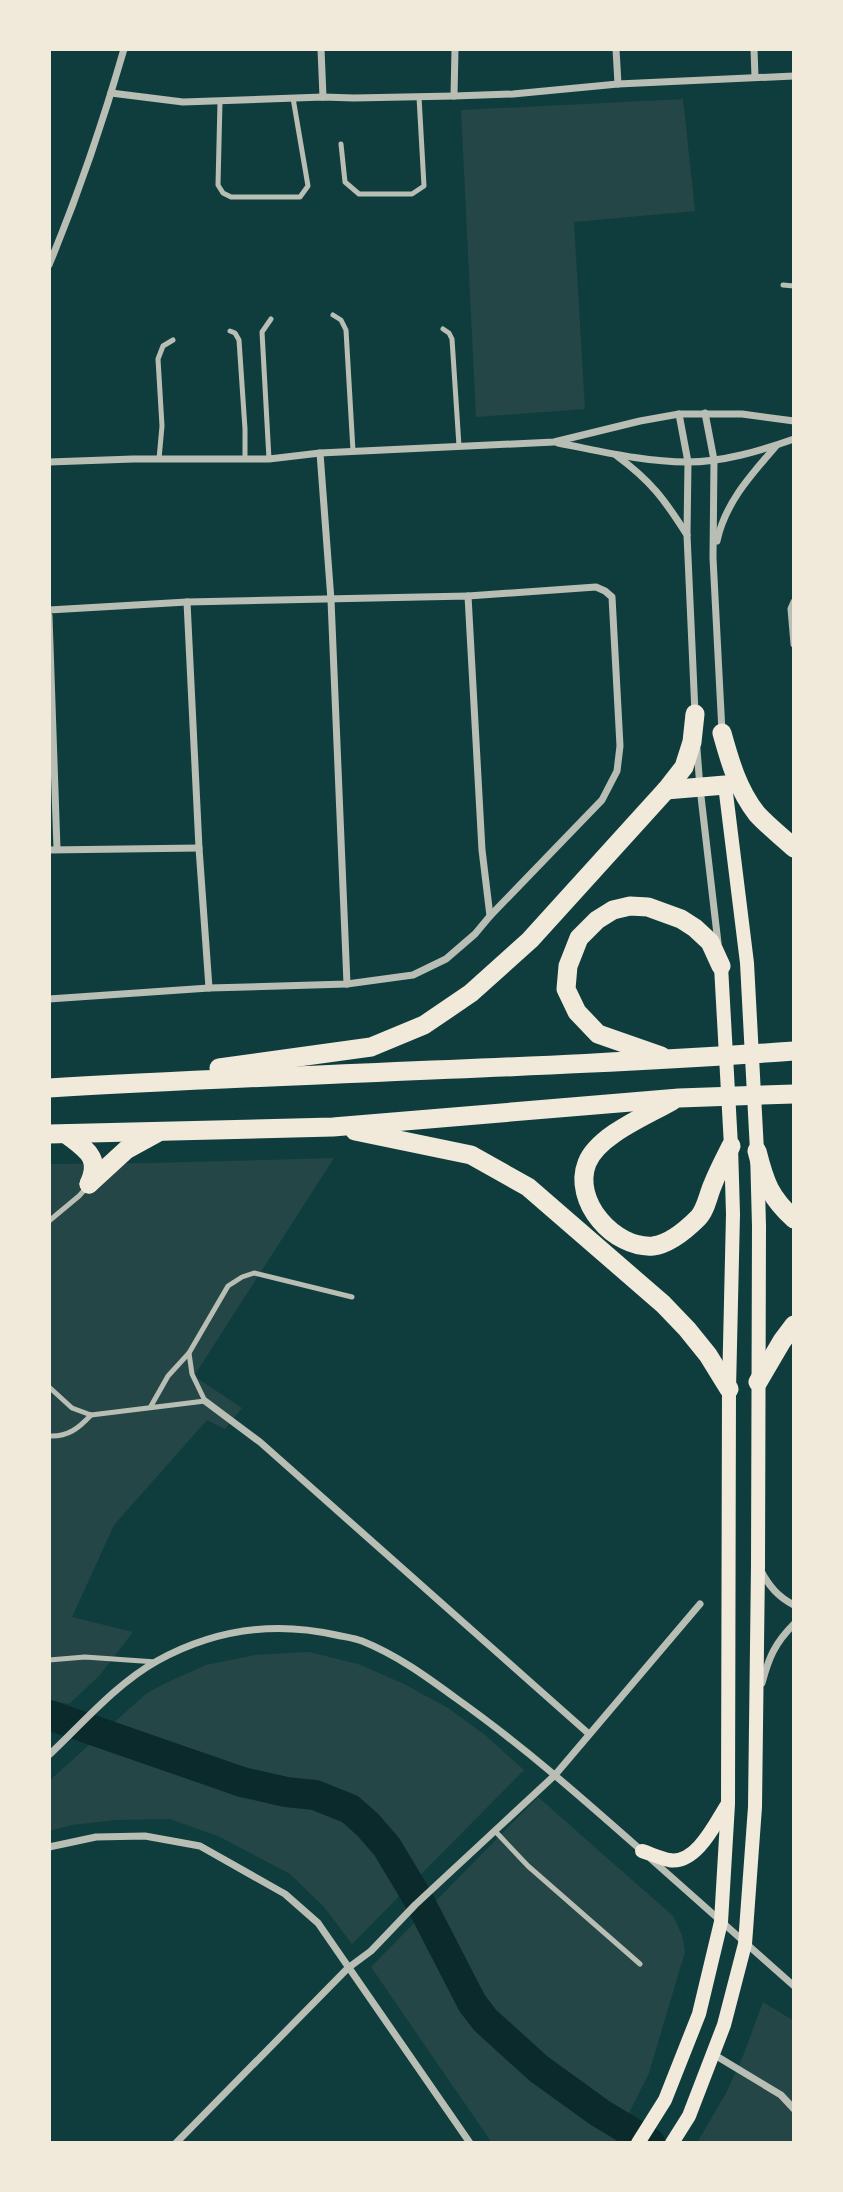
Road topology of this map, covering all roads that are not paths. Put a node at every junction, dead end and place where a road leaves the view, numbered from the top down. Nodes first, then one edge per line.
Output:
1 (124, 49) edge
2 (321, 49) edge
3 (455, 49) edge
4 (616, 49) edge
5 (754, 49) edge
6 (794, 76) edge
7 (755, 77) junction
8 (618, 84) junction
9 (111, 93) junction
10 (454, 96) junction
11 (323, 97) junction
12 (419, 97) junction
13 (293, 99) junction
14 (220, 102) junction
15 (341, 144) dead end
16 (49, 265) edge
17 (783, 285) dead end
18 (794, 286) edge
19 (333, 315) dead end
20 (271, 319) dead end
21 (443, 329) dead end
22 (230, 331) dead end
23 (173, 340) dead end
24 (705, 413) junction
25 (679, 414) junction
26 (794, 421) edge
27 (794, 439) edge
28 (554, 442) junction
29 (777, 445) junction
30 (459, 446) junction
31 (354, 451) junction
32 (320, 453) junction
33 (614, 454) junction
34 (159, 459) junction
35 (245, 459) junction
36 (269, 459) junction
37 (714, 460) junction
38 (49, 462) edge
39 (688, 462) junction
40 (687, 535) junction
41 (713, 558) junction
42 (468, 596) junction
43 (331, 600) junction
44 (187, 602) junction
45 (794, 602) edge
46 (49, 613) edge
47 (794, 644) edge
48 (695, 714) junction
49 (722, 733) junction
50 (725, 785) junction
51 (700, 788) junction
52 (666, 790) junction
53 (199, 848) junction
54 (794, 848) edge
55 (53, 850) edge
56 (490, 916) junction
57 (721, 966) junction
58 (347, 984) junction
59 (209, 988) junction
60 (49, 999) edge
61 (794, 1051) edge
62 (672, 1060) junction
63 (139, 1083) junction
64 (49, 1088) edge
65 (794, 1094) edge
66 (679, 1098) junction
67 (333, 1127) junction
68 (160, 1131) junction
69 (57, 1134) edge
70 (731, 1146) junction
71 (757, 1151) junction
72 (89, 1184) junction
73 (794, 1219) edge
74 (49, 1221) edge
75 (352, 1297) dead end
76 (794, 1325) edge
77 (189, 1353) junction
78 (758, 1382) junction
79 (49, 1387) edge
80 (729, 1389) junction
81 (205, 1401) junction
82 (151, 1406) junction
83 (91, 1415) junction
84 (49, 1436) edge
85 (758, 1566) junction
86 (699, 1604) dead end
87 (794, 1605) edge
88 (794, 1624) edge
89 (49, 1660) edge
90 (156, 1662) junction
91 (756, 1703) junction
92 (589, 1734) junction
93 (49, 1755) edge
94 (555, 1775) junction
95 (728, 1804) junction
96 (495, 1831) junction
97 (49, 1847) edge
98 (642, 1851) junction
99 (722, 1922) junction
100 (745, 1944) junction
101 (640, 1964) dead end
102 (348, 1968) junction
103 (794, 1986) edge
104 (713, 2053) junction
105 (794, 2109) edge
106 (176, 2143) edge
107 (470, 2143) edge
108 (638, 2143) edge
109 (672, 2143) edge

1 - 9 street
2 - 11 street
3 - 10 street
4 - 8 street
5 - 7 street
6 - 7 street
7 - 8 street
8 - 10 street
9 - 14 street
9 - 16 street
10 - 12 street
11 - 12 street
11 - 13 street
12 - 15 lane
13 - 14 street
13 - 14 lane
17 - 18 lane
19 - 31 lane
20 - 36 lane
21 - 30 lane
22 - 35 lane
23 - 34 lane
24 - 25 street
24 - 26 street
24 - 37 street
25 - 28 street
25 - 39 street
27 - 29 street
28 - 30 street
28 - 33 street
29 - 37 street
29 - 41 street
30 - 31 street
31 - 32 street
32 - 36 street
32 - 43 street
33 - 39 street
33 - 40 street
34 - 35 street
34 - 38 street
35 - 36 street
37 - 39 street
37 - 41 street
39 - 40 street
40 - 48 street
41 - 49 street
42 - 43 street
42 - 56 street
42 - 56 street
43 - 44 street
43 - 58 street
44 - 46 street
44 - 53 street
45 - 47 street
46 - 55 street
48 - 51 street
48 - 52 highway
49 - 50 street
49 - 54 highway
50 - 51 highway
50 - 71 main road
51 - 52 highway
51 - 57 street
52 - 63 highway
53 - 55 street
53 - 59 street
56 - 58 street
57 - 62 highway
57 - 70 main road
58 - 59 street
59 - 60 street
61 - 62 highway
62 - 63 highway
63 - 64 highway
65 - 66 highway
66 - 67 highway
66 - 70 highway
67 - 68 highway
67 - 80 highway
68 - 69 highway
68 - 72 highway
69 - 72 highway
70 - 80 main road
71 - 73 highway
71 - 78 main road
72 - 74 lane
75 - 77 lane
76 - 78 highway
77 - 81 lane
77 - 82 lane
78 - 85 main road
79 - 83 lane
80 - 95 main road
81 - 82 lane
81 - 92 street
82 - 83 lane
83 - 84 lane
85 - 87 street
85 - 91 main road
86 - 92 street
88 - 91 street
89 - 90 lane
90 - 93 street
90 - 94 street
91 - 100 main road
92 - 94 street
94 - 96 street
94 - 98 street
95 - 98 main road
95 - 99 main road
96 - 101 lane
96 - 102 street
97 - 102 street
98 - 99 street
99 - 100 street
99 - 108 main road
100 - 103 street
100 - 104 main road
102 - 106 street
102 - 107 street
104 - 105 street
104 - 109 main road

